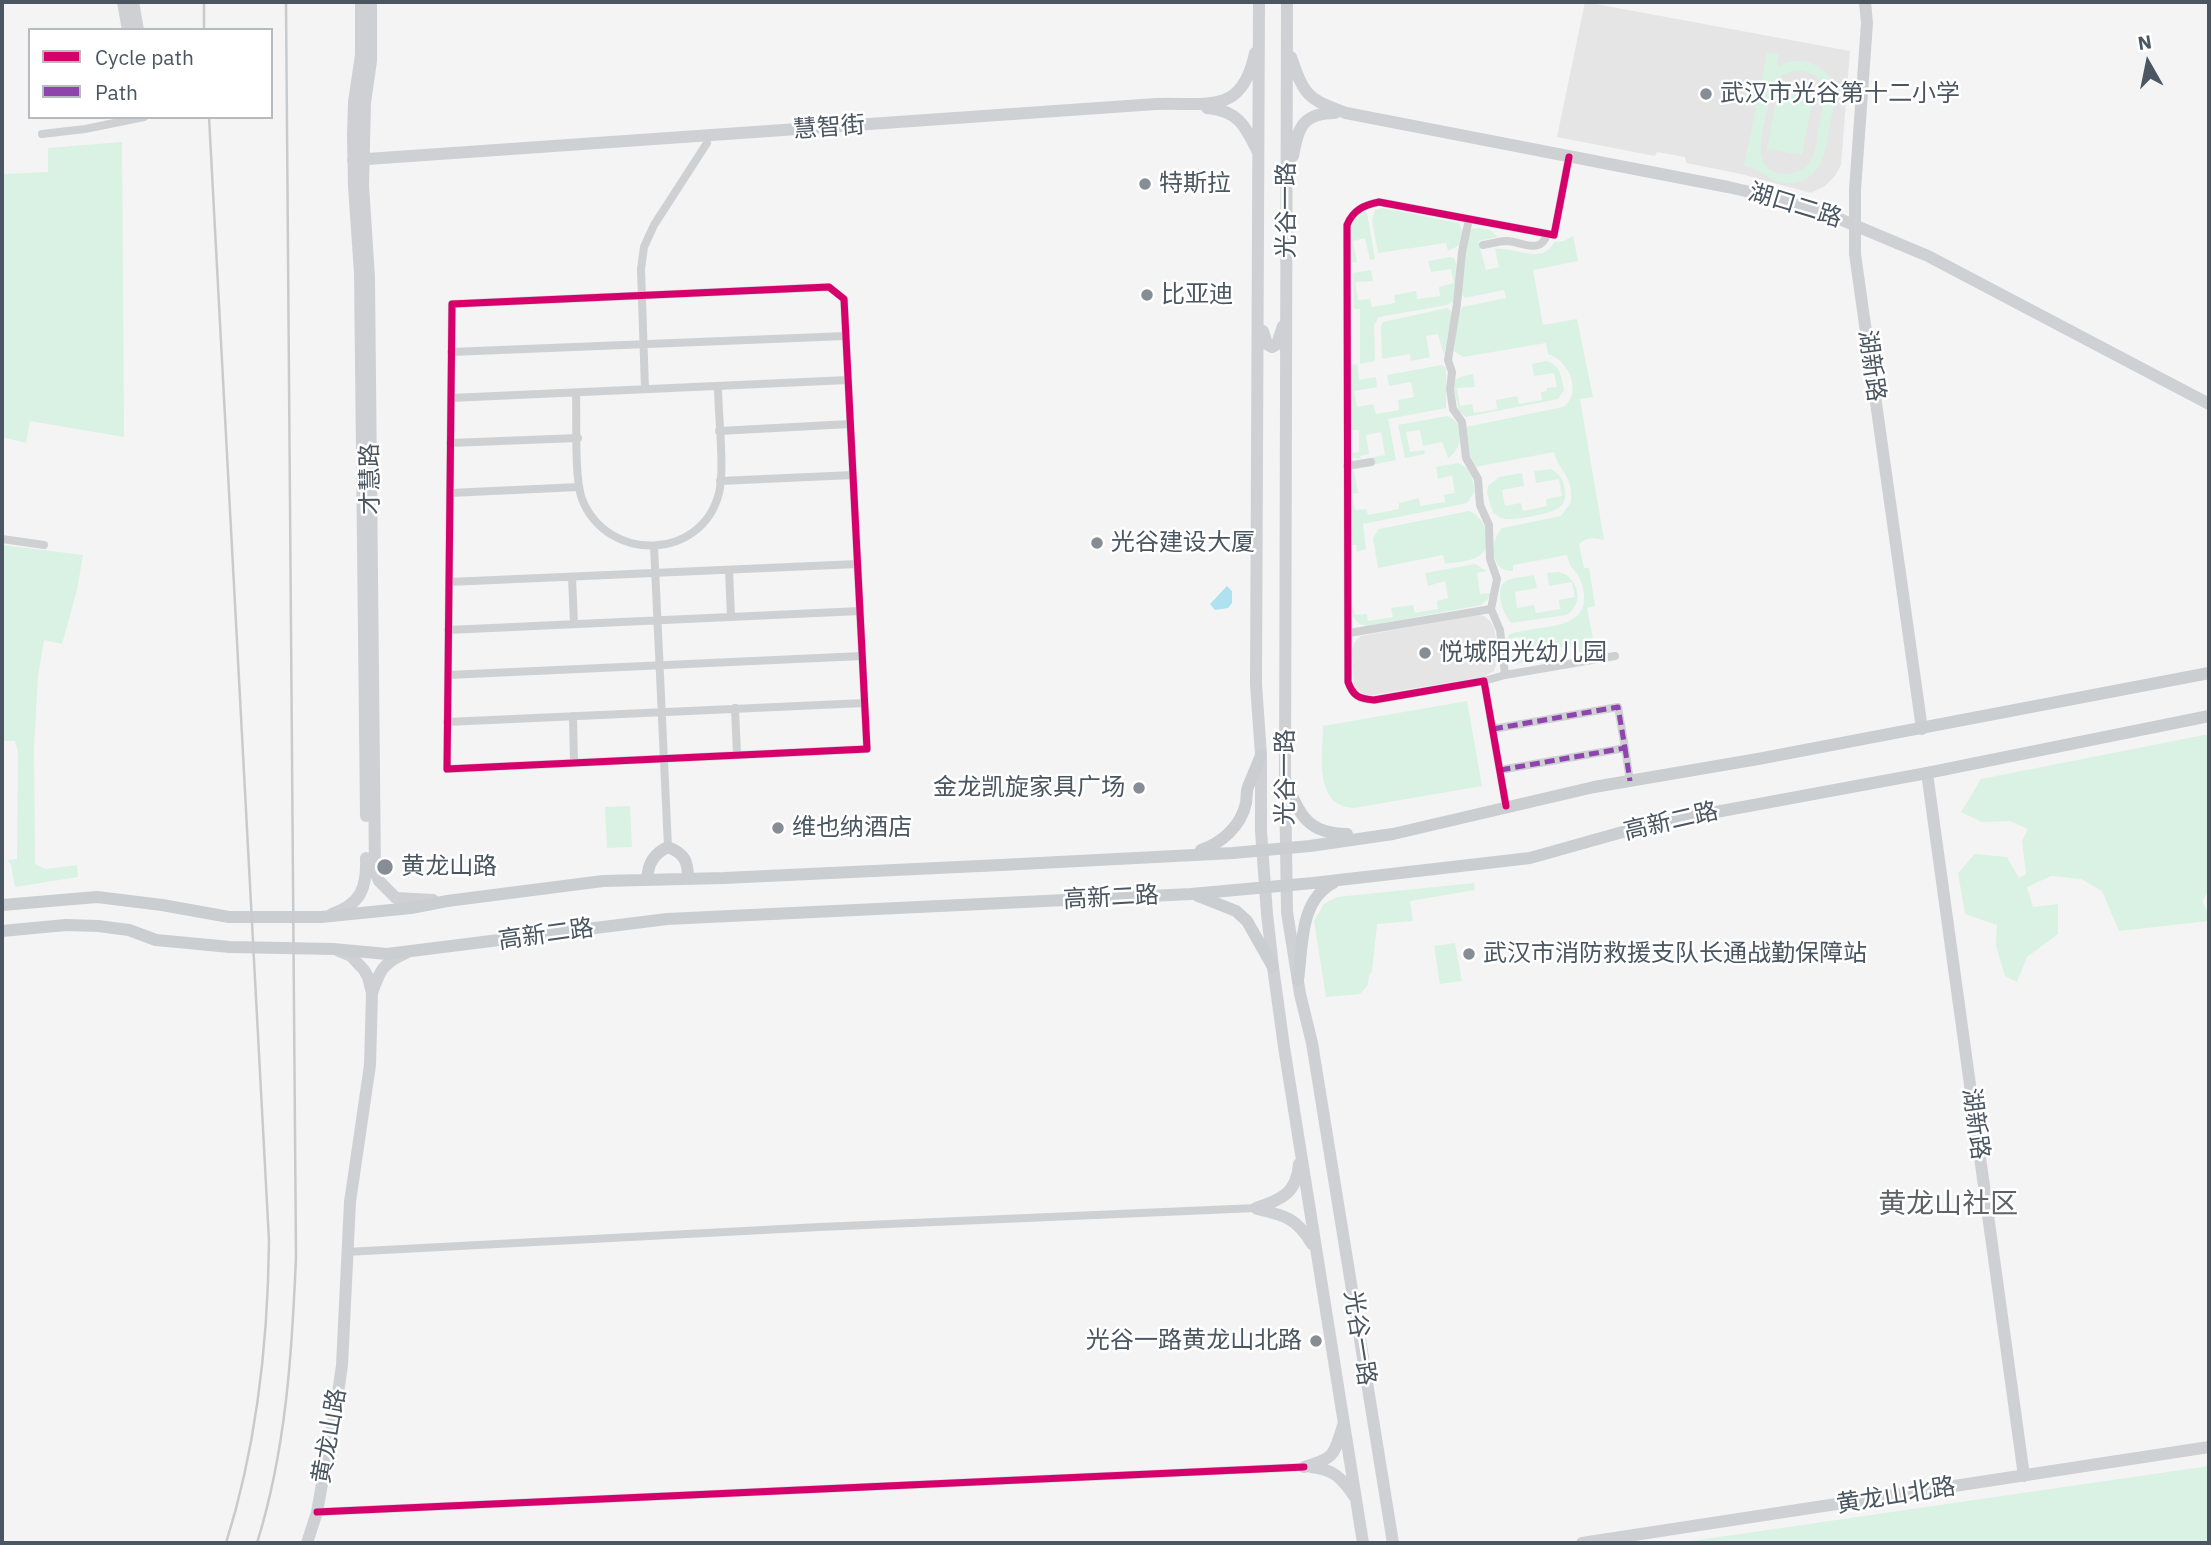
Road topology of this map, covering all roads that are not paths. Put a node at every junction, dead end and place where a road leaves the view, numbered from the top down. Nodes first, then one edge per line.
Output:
1 (123, 2) edge
2 (133, 2) edge
3 (361, 2) edge
4 (370, 2) edge
5 (1259, 2) edge
6 (1287, 2) edge
7 (1866, 2) edge
8 (128, 28) edge
9 (138, 28) edge
10 (1259, 33) junction
11 (1287, 47) junction
12 (1346, 113) junction
13 (135, 119) edge
14 (42, 134) dead end
15 (707, 143) junction
16 (1259, 155) junction
17 (1569, 157) junction
18 (358, 163) junction
19 (1288, 180) junction
20 (1469, 219) junction
21 (1855, 225) junction
22 (1548, 234) junction
23 (1483, 246) dead end
24 (642, 295) junction
25 (1287, 305) junction
26 (1259, 306) junction
27 (846, 336) junction
28 (644, 344) junction
29 (452, 352) junction
30 (848, 380) junction
31 (718, 386) junction
32 (645, 389) junction
33 (576, 393) junction
34 (451, 398) junction
35 (2209, 404) edge
36 (850, 424) junction
37 (719, 431) junction
38 (578, 438) junction
39 (450, 443) junction
40 (1371, 462) dead end
41 (1347, 466) junction
42 (853, 475) junction
43 (720, 481) junction
44 (579, 486) junction
45 (450, 493) junction
46 (2, 539) edge
47 (44, 545) dead end
48 (654, 546) junction
49 (857, 564) junction
50 (729, 570) junction
51 (655, 573) junction
52 (572, 577) junction
53 (449, 582) junction
54 (1491, 610) junction
55 (860, 611) junction
56 (731, 617) junction
57 (657, 620) junction
58 (574, 624) junction
59 (449, 630) junction
60 (1349, 633) junction
61 (862, 656) junction
62 (1615, 656) dead end
63 (659, 665) junction
64 (2209, 673) edge
65 (448, 675) junction
66 (1505, 675) junction
67 (1484, 681) junction
68 (864, 703) junction
69 (735, 708) junction
70 (661, 712) junction
71 (573, 716) junction
72 (2209, 716) edge
73 (447, 722) junction
74 (1493, 729) junction
75 (1922, 729) junction
76 (1625, 748) junction
77 (737, 755) junction
78 (1261, 755) junction
79 (663, 759) junction
80 (574, 763) junction
81 (1500, 770) junction
82 (1927, 772) junction
83 (1285, 779) junction
84 (1630, 781) junction
85 (1506, 806) junction
86 (1393, 834) junction
87 (668, 847) junction
88 (1286, 848) junction
89 (1263, 850) junction
90 (1190, 855) junction
91 (688, 879) junction
92 (647, 880) junction
93 (1339, 880) junction
94 (1287, 885) junction
95 (1265, 887) junction
96 (1192, 894) junction
97 (447, 901) junction
98 (2, 905) edge
99 (321, 917) junction
100 (2, 931) edge
101 (333, 949) junction
102 (415, 949) junction
103 (1273, 967) junction
104 (1298, 980) junction
105 (372, 993) junction
106 (1300, 1150) junction
107 (1256, 1208) junction
108 (1316, 1251) junction
109 (346, 1252) junction
110 (1345, 1421) junction
111 (2209, 1447) edge
112 (1304, 1467) junction
113 (2024, 1476) junction
114 (1357, 1500) junction
115 (317, 1512) junction
116 (307, 1543) edge
117 (1363, 1543) edge
118 (1393, 1543) edge
119 (1582, 1543) edge

1 - 8 street
2 - 9 street
3 - 18 street, 才慧路
4 - 18 street, 才慧路
5 - 10 street, 光谷一路
6 - 11 street, 光谷一路
7 - 21 street, 湖新路
10 - 16 street, 光谷一路
10 - 18 street, 慧智街
11 - 12 street
11 - 19 street, 光谷一路
12 - 17 street, 湖口二路
12 - 19 street
13 - 14 street
15 - 16 street, 慧智街
15 - 18 street, 慧智街
15 - 24 street
16 - 26 street, 光谷一路
17 - 21 street, 湖口二路
17 - 22 street
18 - 97 street, 才慧路
18 - 99 street, 才慧路
19 - 25 street, 光谷一路
20 - 22 street
20 - 41 street
20 - 54 street
21 - 35 street, 湖口二路
21 - 75 street, 湖新路
22 - 23 street
24 - 27 street
24 - 28 street
24 - 29 street
25 - 26 street
25 - 83 street, 光谷一路
26 - 78 street, 光谷一路
27 - 28 street
27 - 30 street
28 - 29 street
28 - 32 street
29 - 34 street
30 - 31 street
30 - 36 street
31 - 32 street
31 - 37 street
32 - 33 street
33 - 34 street
33 - 38 street
34 - 39 street
36 - 37 street
36 - 42 street
37 - 43 street
38 - 39 street
38 - 44 street
39 - 45 street
40 - 41 street
41 - 60 street
42 - 43 street
42 - 49 street
43 - 48 street
44 - 45 street
44 - 48 street
45 - 53 street
46 - 47 street
48 - 51 street
49 - 50 street
49 - 55 street
50 - 51 street
50 - 56 street
51 - 52 street
51 - 57 street
52 - 53 street
52 - 58 street
53 - 59 street
54 - 60 street
54 - 66 street
55 - 56 street
55 - 61 street
56 - 57 street
57 - 58 street
57 - 63 street
58 - 59 street
59 - 65 street
60 - 67 street
61 - 63 street
61 - 68 street
62 - 66 street
63 - 65 street
63 - 70 street
64 - 75 main road, 高新二路
65 - 73 street
66 - 67 street
67 - 74 street
68 - 69 street
68 - 77 street
69 - 70 street
69 - 77 street
70 - 71 street
70 - 79 street
71 - 73 street
71 - 80 street
72 - 82 main road, 高新二路
73 - 80 street
74 - 76 street
74 - 81 street
75 - 84 main road, 高新二路
76 - 81 street
76 - 84 street
77 - 79 street
78 - 89 street, 光谷一路
78 - 90 main road
79 - 80 street
79 - 87 street
81 - 85 street
82 - 93 main road, 高新二路
82 - 113 street, 湖新路
83 - 86 main road
83 - 88 street, 光谷一路
84 - 85 main road, 高新二路
85 - 86 main road, 高新二路
86 - 88 main road, 高新二路
87 - 91 main road
87 - 92 main road
88 - 89 main road, 高新二路
88 - 94 street, 光谷一路
89 - 90 main road, 高新二路
89 - 95 street, 光谷一路
90 - 91 main road, 高新二路
91 - 92 main road, 高新二路
92 - 97 main road, 高新二路
93 - 94 main road, 高新二路
93 - 104 main road
94 - 95 main road, 高新二路
94 - 104 street, 光谷一路
95 - 96 main road, 高新二路
95 - 103 street, 光谷一路
96 - 102 main road, 高新二路
96 - 103 main road
97 - 99 main road, 高新二路
98 - 99 main road, 高新二路
100 - 101 main road, 高新二路
101 - 102 main road, 高新二路
101 - 105 street, 黄龙山路
102 - 105 street, 黄龙山路
103 - 106 street, 光谷一路
104 - 118 street, 光谷一路
105 - 109 street, 黄龙山路
106 - 107 street
106 - 108 street, 光谷一路
107 - 108 street
107 - 109 street
108 - 110 street, 光谷一路
109 - 115 street, 黄龙山路
110 - 112 street
110 - 114 street, 光谷一路
111 - 113 street, 黄龙山北路
112 - 114 street
112 - 115 street
113 - 119 street, 黄龙山北路
114 - 117 street, 光谷一路
115 - 116 street, 黄龙山路

